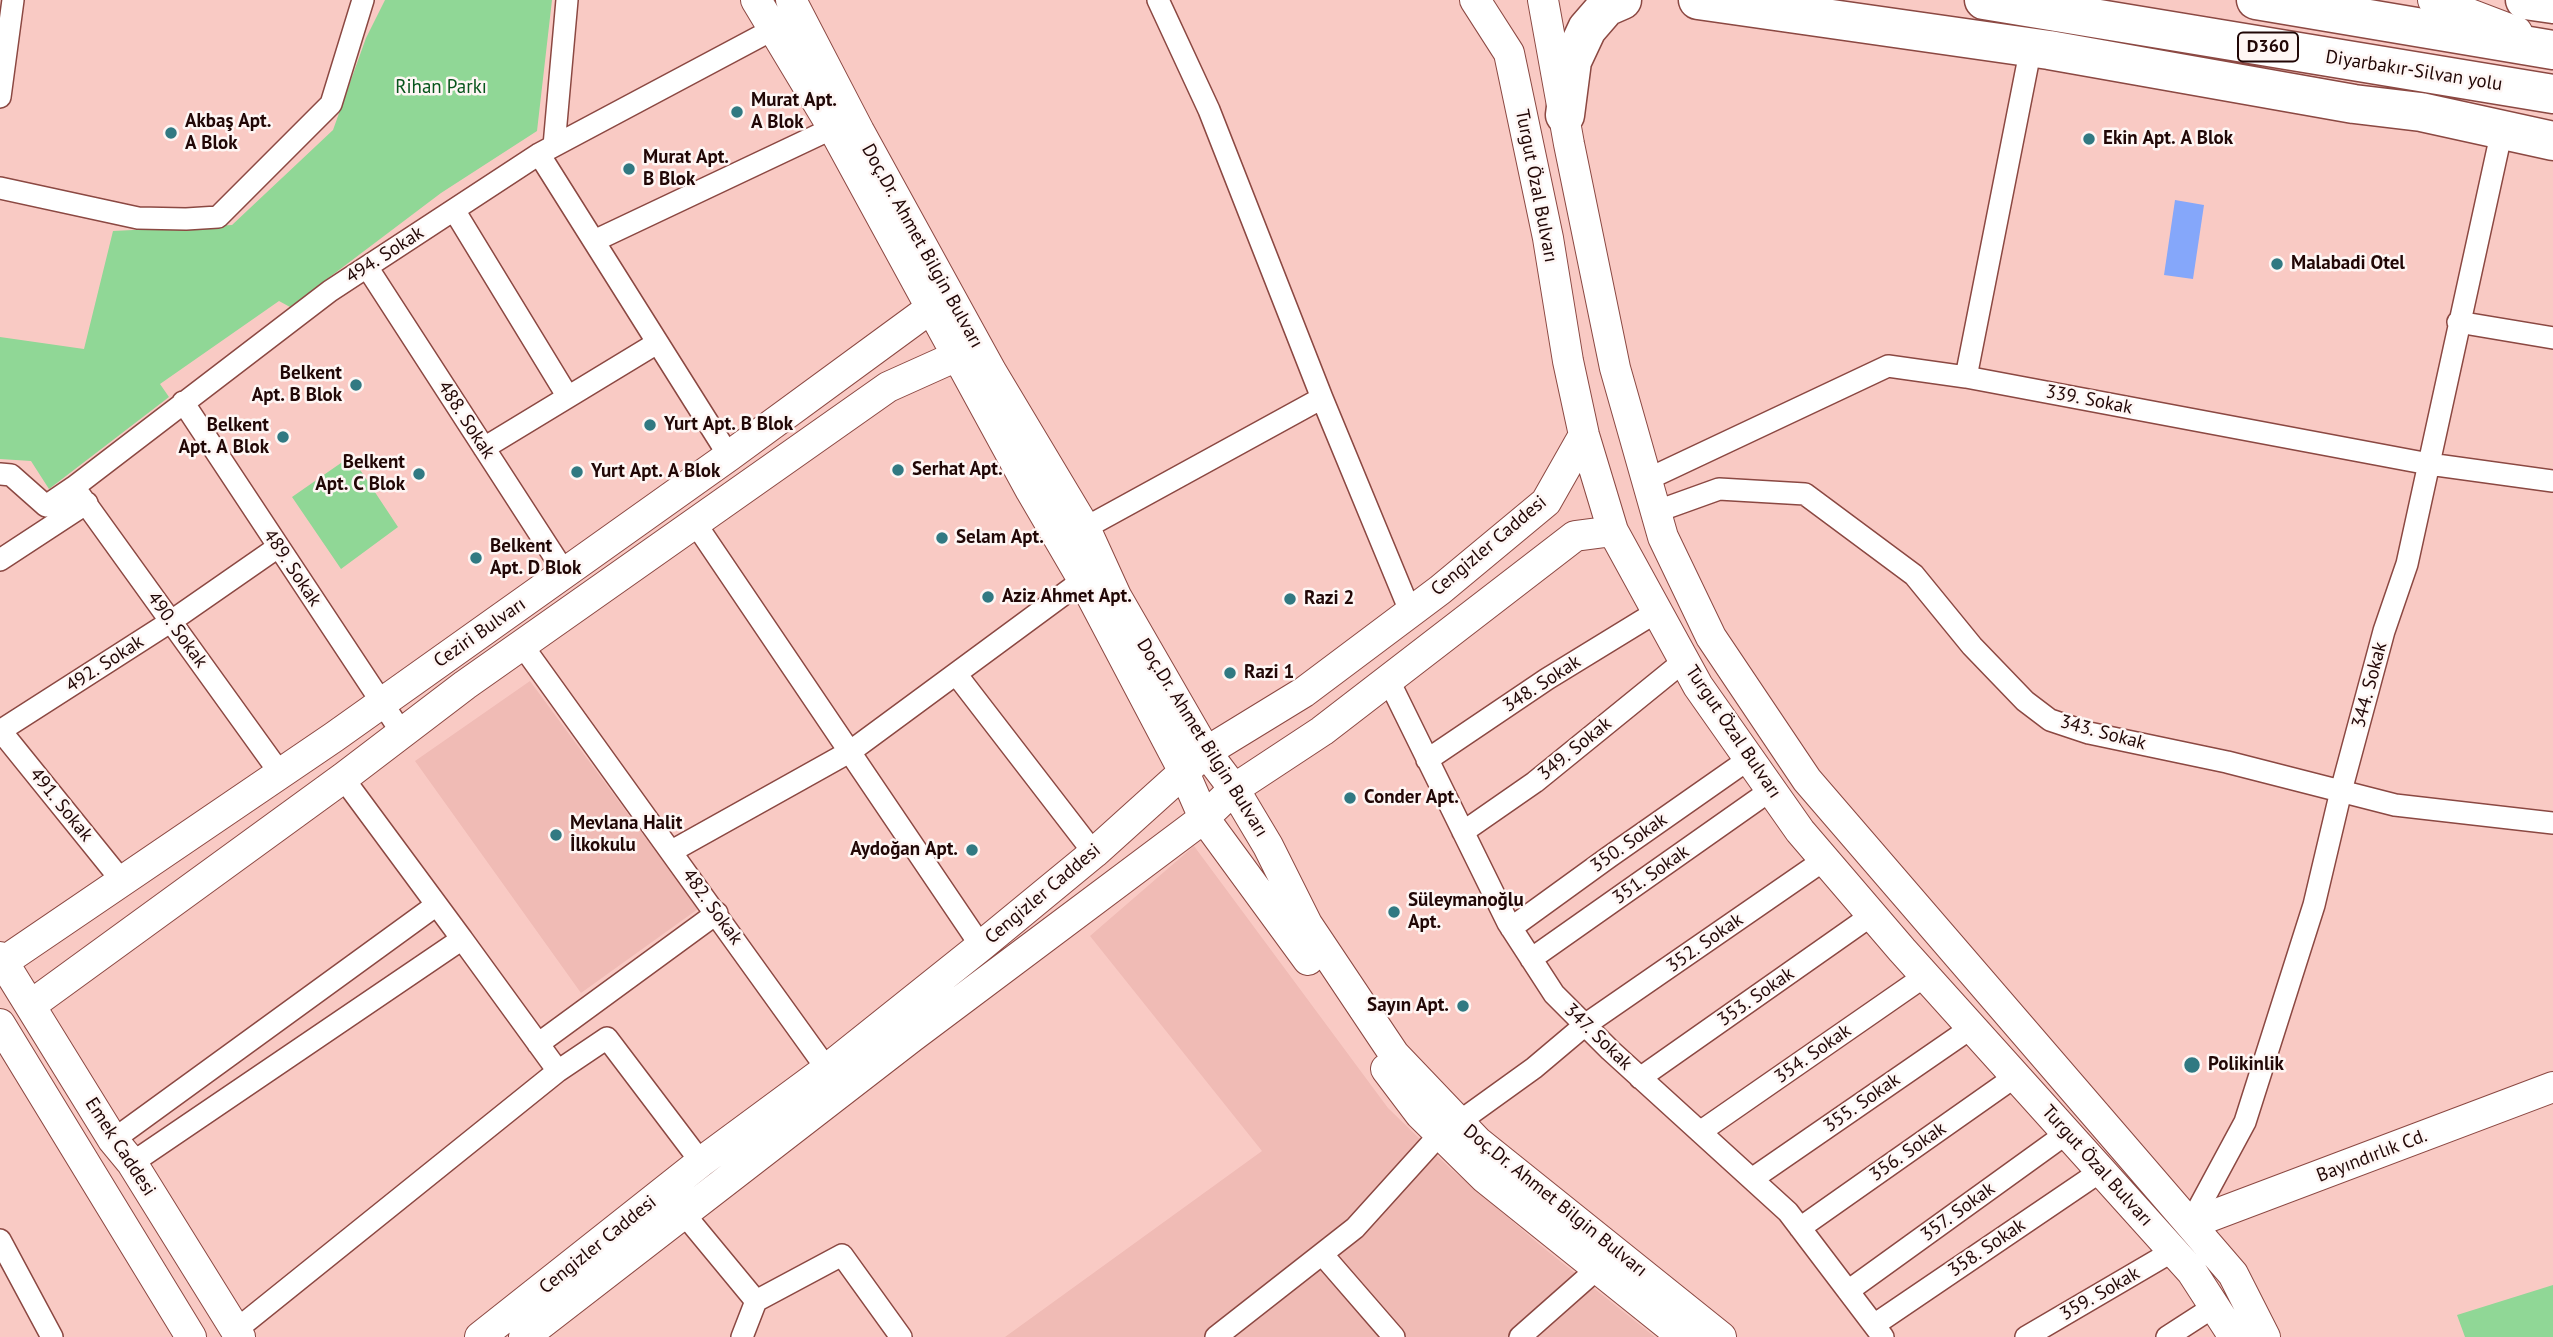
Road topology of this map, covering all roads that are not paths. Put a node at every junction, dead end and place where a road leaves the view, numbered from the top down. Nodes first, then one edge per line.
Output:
1 (13, 0) edge
2 (363, 0) edge
3 (567, 0) edge
4 (756, 0) edge
5 (1158, 0) edge
6 (1475, 0) edge
7 (1544, 0) edge
8 (1622, 0) edge
9 (1698, 0) edge
10 (1984, 0) edge
11 (2256, 0) edge
12 (2433, 0) edge
13 (2525, 0) edge
14 (2553, 4) edge
15 (796, 8) edge
16 (771, 28) junction
17 (2031, 47) junction
18 (2553, 48) edge
19 (2547, 94) edge
20 (0, 97) edge
21 (1565, 115) junction
22 (833, 128) junction
23 (2502, 130) junction
24 (2553, 141) edge
25 (546, 150) junction
26 (0, 188) edge
27 (454, 210) junction
28 (593, 242) junction
29 (367, 267) junction
30 (942, 305) junction
31 (2458, 323) junction
32 (2553, 338) edge
33 (657, 343) junction
34 (969, 353) junction
35 (1966, 377) junction
36 (568, 397) junction
37 (1322, 398) junction
38 (183, 402) junction
39 (1584, 435) junction
40 (484, 448) junction
41 (729, 456) junction
42 (2429, 464) junction
43 (0, 474) edge
44 (1646, 480) junction
45 (2553, 481) edge
46 (81, 495) junction
47 (1655, 512) junction
48 (695, 523) junction
49 (1085, 528) junction
50 (1614, 531) junction
51 (278, 547) junction
52 (0, 560) edge
53 (565, 573) junction
54 (1083, 580) junction
55 (1410, 611) junction
56 (1658, 611) junction
57 (170, 622) junction
58 (522, 645) junction
59 (1684, 661) junction
60 (956, 674) junction
61 (1389, 681) junction
62 (384, 702) junction
63 (0, 731) edge
64 (402, 733) junction
65 (851, 751) junction
66 (1749, 759) junction
67 (1427, 760) junction
68 (1194, 761) junction
69 (281, 773) junction
70 (343, 778) junction
71 (1234, 789) junction
72 (1771, 790) junction
73 (2341, 791) junction
74 (1204, 818) junction
75 (2553, 823) edge
76 (1463, 832) junction
77 (672, 851) junction
78 (1094, 853) junction
79 (1825, 860) junction
80 (122, 881) junction
81 (435, 906) junction
82 (717, 913) junction
83 (1872, 915) junction
84 (1511, 928) junction
85 (462, 939) junction
86 (981, 946) junction
87 (1531, 958) junction
88 (2, 959) edge
89 (1925, 976) junction
90 (31, 1005) junction
91 (0, 1025) edge
92 (1585, 1025) junction
93 (1972, 1028) junction
94 (538, 1044) junction
95 (827, 1069) junction
96 (558, 1071) junction
97 (2016, 1076) junction
98 (1640, 1078) junction
99 (2553, 1087) edge
100 (1450, 1128) junction
101 (1700, 1132) junction
102 (2067, 1133) junction
103 (113, 1140) junction
104 (701, 1162) junction
105 (132, 1163) junction
106 (2101, 1171) junction
107 (1752, 1179) junction
108 (684, 1214) junction
109 (2190, 1224) junction
110 (1800, 1228) junction
111 (0, 1240) edge
112 (2173, 1251) junction
113 (1322, 1254) junction
114 (1597, 1269) junction
115 (1848, 1292) junction
116 (756, 1301) junction
117 (2215, 1306) junction
118 (1878, 1331) edge
119 (238, 1333) edge
120 (49, 1336) edge
121 (191, 1337) edge
122 (480, 1337) edge
123 (524, 1337) edge
124 (742, 1337) edge
125 (901, 1337) edge
126 (1216, 1337) edge
127 (1394, 1337) edge
128 (1520, 1337) edge
129 (1683, 1337) edge
130 (1721, 1337) edge
131 (2026, 1337) edge
132 (2167, 1337) edge
133 (2234, 1337) edge
134 (2264, 1337) edge

1 - 20 street
2 - 26 street
3 - 25 street
4 - 16 main road, Doç.Dr. Ahmet Bilgin Bulvarı
5 - 37 street
6 - 39 main road, Turgut Özal Bulvarı
7 - 21 main road, Turgut Özal Bulvarı
8 - 21 highway
9 - 17 highway
10 - 19 highway, Diyarbakır-Silvan yolu / D360
11 - 18 highway, D360
12 - 18 main road
13 - 14 highway
15 - 16 street, 494. Sokak
15 - 30 main road, Doç.Dr. Ahmet Bilgin Bulvarı
16 - 22 main road, Doç.Dr. Ahmet Bilgin Bulvarı
16 - 25 street, 494. Sokak
17 - 23 highway
17 - 35 street
21 - 44 main road, Turgut Özal Bulvarı
22 - 28 street
22 - 30 main road, Doç.Dr. Ahmet Bilgin Bulvarı
23 - 24 highway
23 - 31 street, 344. Sokak
25 - 27 street, 494. Sokak
25 - 28 street
27 - 29 street, 494. Sokak
27 - 36 street
28 - 33 street
29 - 38 street, 494. Sokak
29 - 40 street, 488. Sokak
30 - 34 main road, Doç.Dr. Ahmet Bilgin Bulvarı
30 - 41 main road, Ceziri Bulvarı
31 - 32 street
31 - 42 street, 344. Sokak
33 - 36 street
33 - 41 street
34 - 48 main road, Ceziri Bulvarı
34 - 49 main road, Doç.Dr. Ahmet Bilgin Bulvarı
34 - 54 main road, Doç.Dr. Ahmet Bilgin Bulvarı
35 - 42 street, 339. Sokak
35 - 44 street, 339. Sokak
36 - 40 street
37 - 49 street
37 - 55 street
38 - 46 street, 494. Sokak
38 - 51 street, 489. Sokak
39 - 50 main road, Turgut Özal Bulvarı
39 - 55 main road, Cengizler Caddesi
40 - 53 street, 488. Sokak
41 - 53 main road, Ceziri Bulvarı
42 - 45 street, 339. Sokak
42 - 73 street, 344. Sokak
43 - 46 street, 494. Sokak
44 - 47 main road, Turgut Özal Bulvarı
46 - 52 street
46 - 57 street, 490. Sokak
47 - 73 street, 343. Sokak
47 - 109 main road, Turgut Özal Bulvarı
48 - 58 main road, Ceziri Bulvarı
48 - 65 street
49 - 68 main road, Doç.Dr. Ahmet Bilgin Bulvarı
50 - 56 main road, Turgut Özal Bulvarı
50 - 61 main road, Cengizler Caddesi
51 - 57 street, 492. Sokak
51 - 62 street, 489. Sokak
53 - 62 main road, Ceziri Bulvarı
54 - 60 street
54 - 68 main road, Doç.Dr. Ahmet Bilgin Bulvarı
55 - 68 main road, Cengizler Caddesi
56 - 59 main road, Turgut Özal Bulvarı
56 - 67 street, 348. Sokak
57 - 63 street, 492. Sokak
57 - 69 street, 490. Sokak
58 - 64 main road, Ceziri Bulvarı
58 - 77 street, 482. Sokak
59 - 66 main road, Turgut Özal Bulvarı
59 - 76 street, 349. Sokak
60 - 65 street
60 - 78 street
61 - 67 street, 347. Sokak
61 - 71 main road, Cengizler Caddesi
62 - 64 street, 489. Sokak
62 - 69 main road, Ceziri Bulvarı
63 - 80 street, 491. Sokak
64 - 70 main road, Ceziri Bulvarı
65 - 77 street
65 - 86 street
66 - 72 main road, Turgut Özal Bulvarı
66 - 84 street, 350. Sokak
67 - 76 street, 347. Sokak
68 - 71 main road, Doç.Dr. Ahmet Bilgin Bulvarı
68 - 74 main road, Doç.Dr. Ahmet Bilgin Bulvarı
68 - 78 main road, Cengizler Caddesi
69 - 80 main road, Ceziri Bulvarı
70 - 81 street
70 - 90 main road, Ceziri Bulvarı
71 - 74 main road, Cengizler Caddesi
71 - 100 main road, Doç.Dr. Ahmet Bilgin Bulvarı
72 - 79 main road, Turgut Özal Bulvarı
72 - 87 street, 351. Sokak
73 - 75 street, 343. Sokak
73 - 109 street, 344. Sokak
74 - 100 main road, Doç.Dr. Ahmet Bilgin Bulvarı
74 - 108 main road, Cengizler Caddesi
76 - 84 street, 347. Sokak
77 - 82 street, 482. Sokak
78 - 86 main road, Cengizler Caddesi
79 - 83 main road, Turgut Özal Bulvarı
79 - 92 street, 352. Sokak
80 - 88 main road, Ceziri Bulvarı
81 - 85 street
81 - 103 street
82 - 94 street
82 - 95 street, 482. Sokak
83 - 89 main road, Turgut Özal Bulvarı
83 - 98 street, 353. Sokak
84 - 87 street, 347. Sokak
85 - 94 street
85 - 105 street
86 - 95 main road, Cengizler Caddesi
87 - 92 street, 347. Sokak
88 - 90 main road, Emek Caddesi
89 - 93 main road, Turgut Özal Bulvarı
89 - 101 street, 354. Sokak
90 - 103 main road, Emek Caddesi
91 - 121 main road, Emek Caddesi
92 - 98 street, 347. Sokak
92 - 100 street, 352. Sokak
93 - 97 main road, Turgut Özal Bulvarı
93 - 107 street, 355. Sokak
94 - 96 street
95 - 104 main road, Cengizler Caddesi
96 - 104 street
96 - 119 street
97 - 102 main road, Turgut Özal Bulvarı
97 - 110 street, 356. Sokak
98 - 101 street, 347. Sokak
99 - 109 main road, Bayındırlık Cd.
100 - 113 street, 352. Sokak
100 - 114 main road, Doç.Dr. Ahmet Bilgin Bulvarı
100 - 130 main road, Doç.Dr. Ahmet Bilgin Bulvarı
101 - 107 street, 347. Sokak
102 - 106 main road, Turgut Özal Bulvarı
102 - 115 street, 357. Sokak
103 - 105 main road, Emek Caddesi
104 - 122 main road, Cengizler Caddesi
105 - 119 main road, Emek Caddesi
106 - 112 main road, Turgut Özal Bulvarı
106 - 118 street, 358. Sokak
107 - 110 street, 347. Sokak
108 - 116 street
108 - 123 main road, Cengizler Caddesi
109 - 134 main road, Turgut Özal Bulvarı
110 - 115 street, 347. Sokak
111 - 120 street
112 - 117 main road, Turgut Özal Bulvarı
112 - 131 street, 359. Sokak
113 - 126 street, 352. Sokak
113 - 127 street
114 - 128 street
114 - 129 main road, Doç.Dr. Ahmet Bilgin Bulvarı
115 - 118 street, 347. Sokak
116 - 124 street
116 - 125 street
117 - 132 street
117 - 133 main road, Turgut Özal Bulvarı

